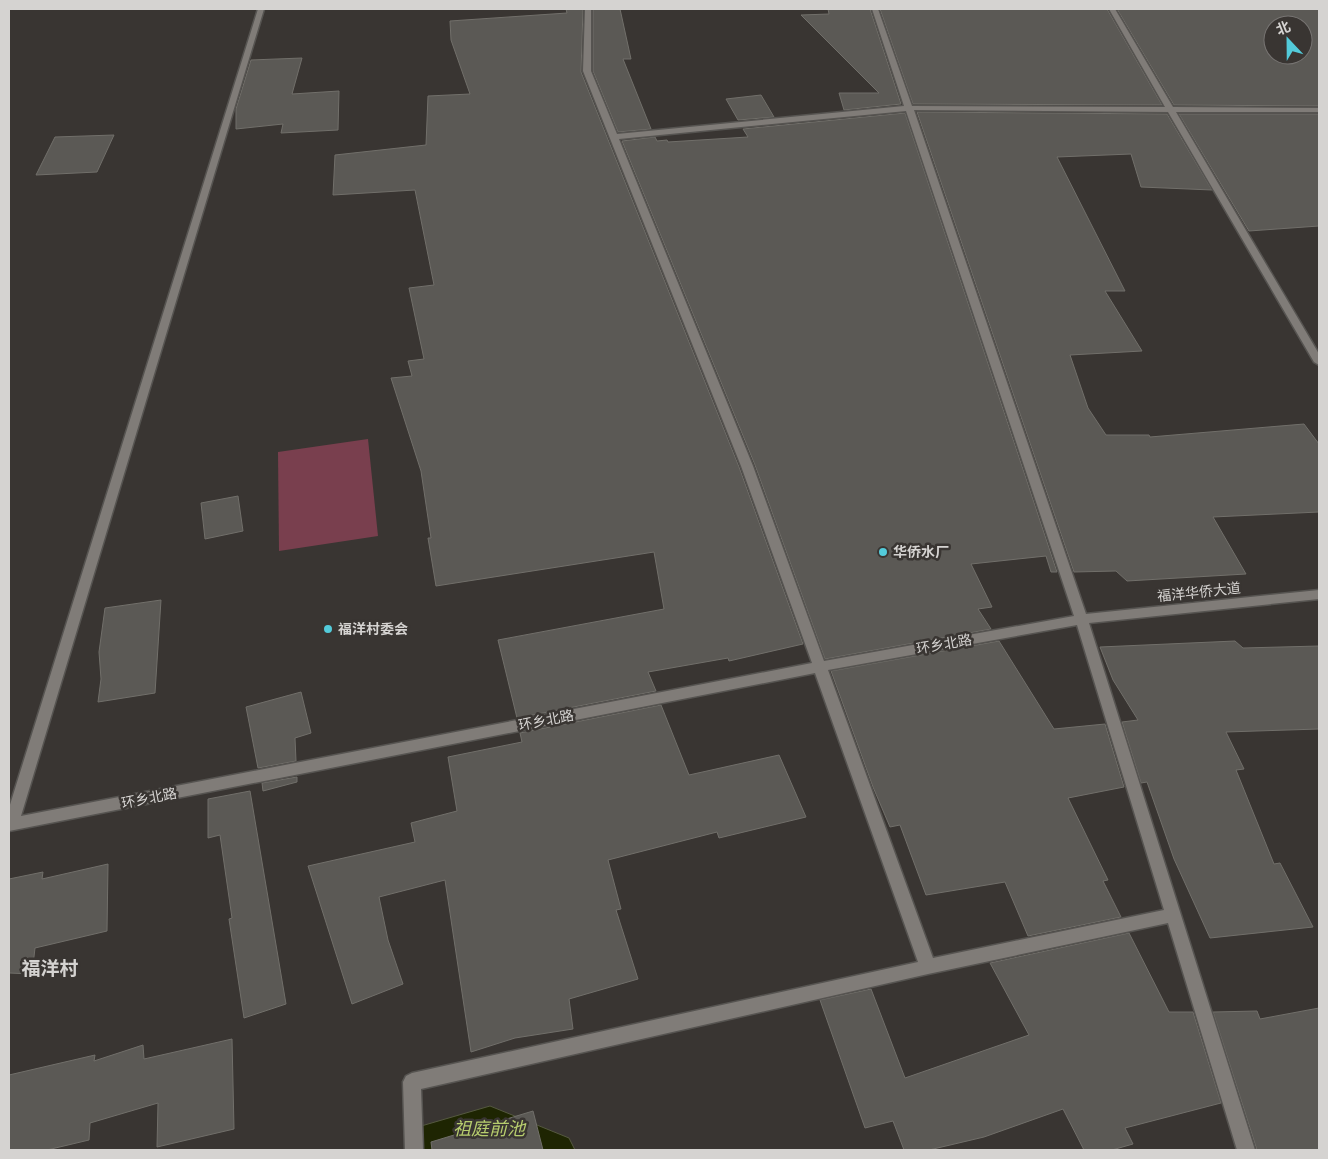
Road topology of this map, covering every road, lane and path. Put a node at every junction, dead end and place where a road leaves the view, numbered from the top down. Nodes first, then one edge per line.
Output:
1 (261, 9) edge
2 (588, 9) edge
3 (874, 9) edge
4 (1112, 9) edge
5 (908, 108) junction
6 (1171, 109) junction
7 (1319, 110) edge
8 (614, 137) junction
9 (1319, 362) edge
10 (1319, 594) edge
11 (1082, 619) junction
12 (819, 667) junction
13 (10, 825) edge
14 (1173, 915) junction
15 (928, 967) junction
16 (414, 1150) edge
17 (1246, 1150) edge

1 - 13 street
2 - 8 street
3 - 5 street
4 - 6 street
5 - 6 street
5 - 8 street
5 - 11 street
6 - 7 street
6 - 9 street
8 - 12 street
10 - 11 street, 福洋华侨大道
11 - 12 street, 环乡北路
11 - 14 street
12 - 13 street, 环乡北路
12 - 15 street
14 - 15 street
14 - 17 street
15 - 16 street

